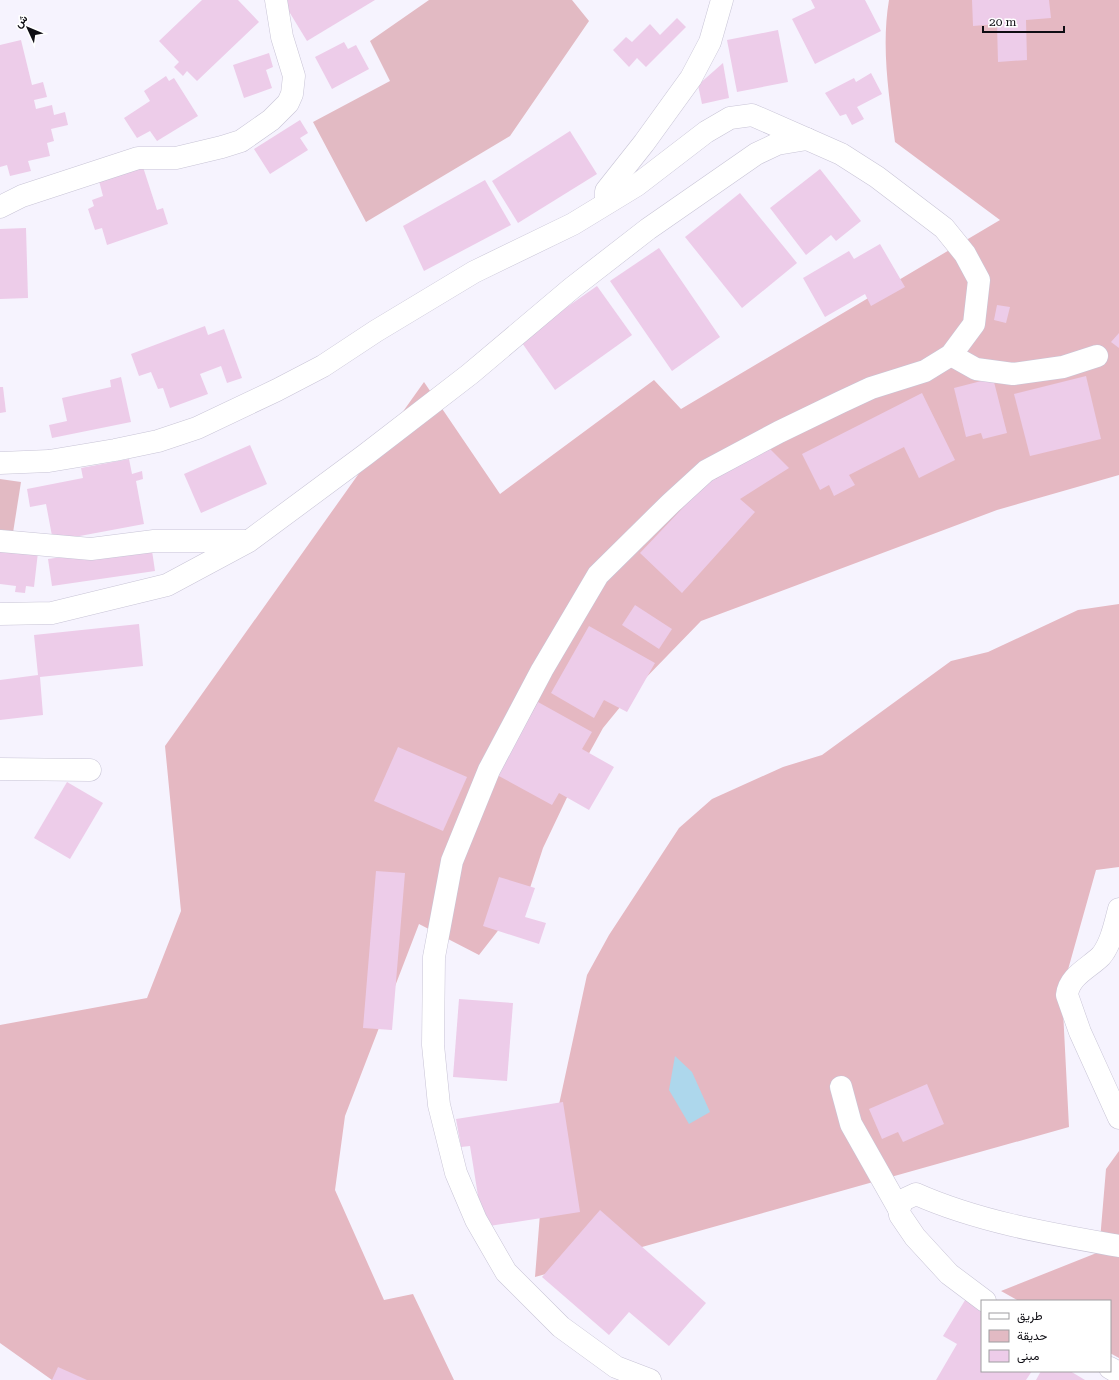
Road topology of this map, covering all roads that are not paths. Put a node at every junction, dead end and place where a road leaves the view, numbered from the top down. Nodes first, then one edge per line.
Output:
1 (276, 0) edge
2 (722, 0) edge
3 (807, 140) junction
4 (606, 204) junction
5 (0, 207) edge
6 (951, 355) junction
7 (1096, 356) dead end
8 (0, 463) edge
9 (0, 541) edge
10 (249, 541) junction
11 (0, 614) edge
12 (0, 769) edge
13 (90, 770) dead end
14 (1119, 909) edge
15 (841, 1087) dead end
16 (1119, 1118) edge
17 (898, 1209) junction
18 (1119, 1246) edge
19 (984, 1300) edge
20 (650, 1380) edge

1 - 5 street
2 - 4 street
3 - 4 street
3 - 6 street
3 - 10 street
4 - 8 street
6 - 7 street
6 - 20 street
9 - 10 street
10 - 11 street
12 - 13 street
14 - 16 street
15 - 17 street
17 - 18 street
17 - 19 street

